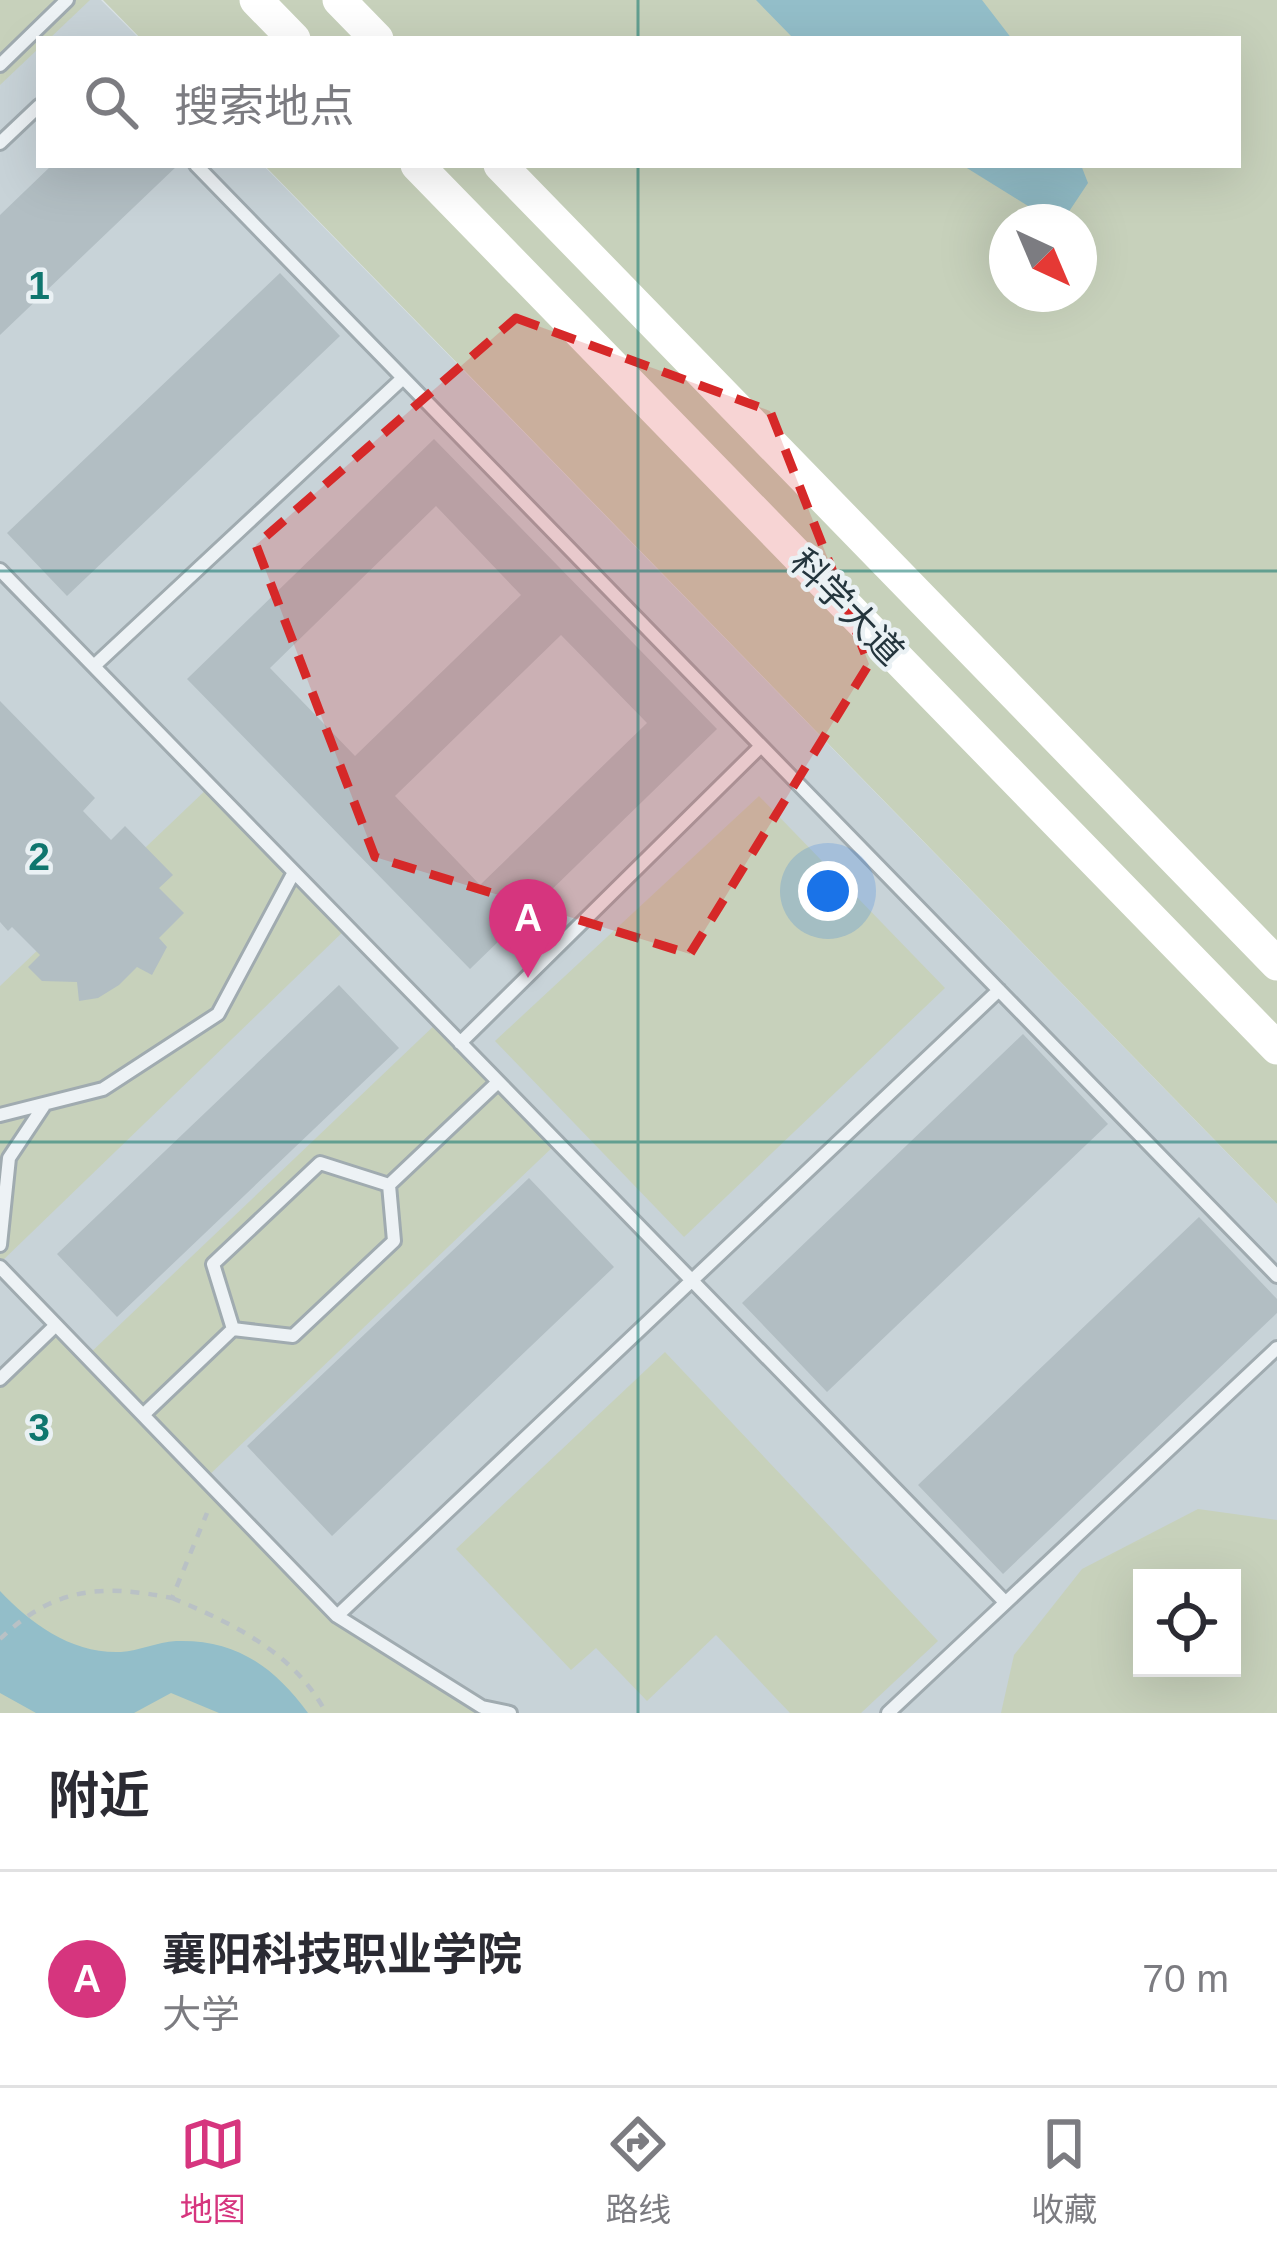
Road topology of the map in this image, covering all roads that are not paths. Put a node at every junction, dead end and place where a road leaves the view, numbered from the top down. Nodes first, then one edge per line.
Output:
1 (67, 0) edge
2 (256, 0) edge
3 (339, 0) edge
4 (291, 36) edge
5 (374, 36) edge
6 (0, 65) edge
7 (36, 109) edge
8 (0, 143) edge
9 (199, 168) edge
10 (420, 168) edge
11 (503, 168) edge
12 (403, 378) junction
13 (1, 574) edge
14 (94, 666) junction
15 (761, 746) junction
16 (294, 872) junction
17 (1277, 964) edge
18 (999, 990) junction
19 (460, 1042) junction
20 (1277, 1048) edge
21 (498, 1082) junction
22 (46, 1103) junction
23 (0, 1115) edge
24 (389, 1185) junction
25 (0, 1245) edge
26 (0, 1267) edge
27 (1277, 1276) edge
28 (692, 1281) junction
29 (56, 1325) junction
30 (233, 1329) junction
31 (1277, 1348) edge
32 (0, 1379) edge
33 (143, 1415) junction
34 (1005, 1602) junction
35 (337, 1616) junction
36 (510, 1713) edge
37 (887, 1713) edge

1 - 6 lane
2 - 4 main road
3 - 5 main road
7 - 8 lane
9 - 12 lane
10 - 20 main road, 科学大道
11 - 17 main road, 科学大道
12 - 14 lane
12 - 15 lane
13 - 14 lane
14 - 16 lane
15 - 18 lane
15 - 19 lane
16 - 19 lane
16 - 22 lane
18 - 27 lane
18 - 28 lane
19 - 21 lane
21 - 24 lane
21 - 28 lane
22 - 23 lane
22 - 25 lane
24 - 30 lane
24 - 30 lane
26 - 29 lane
28 - 34 lane
28 - 35 lane
29 - 32 lane
29 - 33 lane
30 - 33 lane
31 - 34 lane
33 - 35 lane
34 - 37 lane
35 - 36 lane

